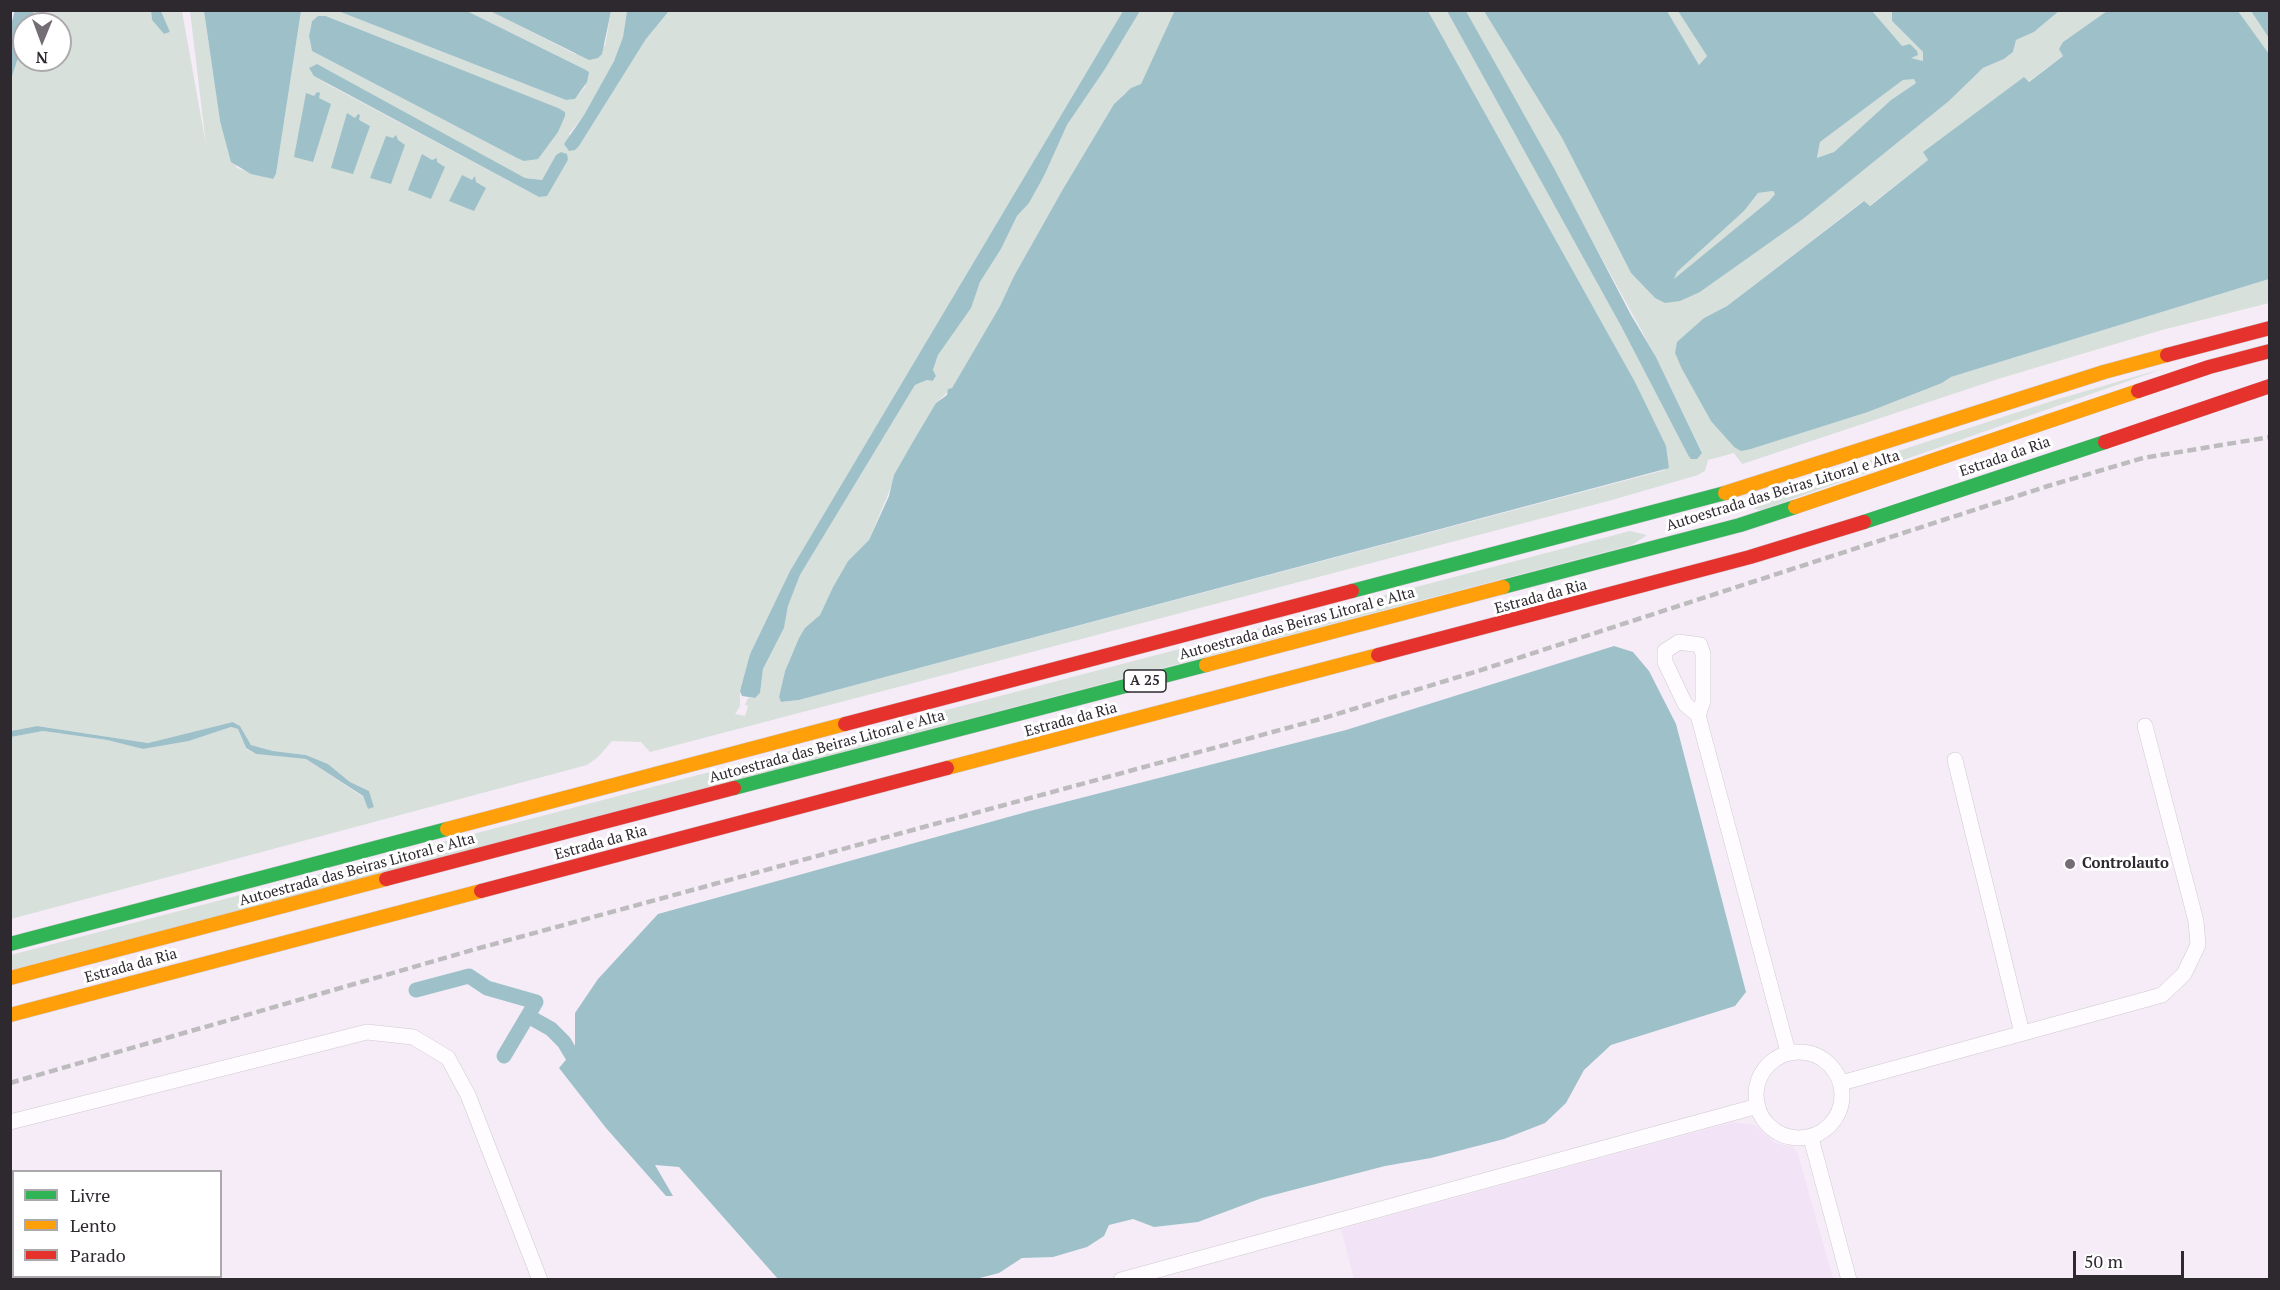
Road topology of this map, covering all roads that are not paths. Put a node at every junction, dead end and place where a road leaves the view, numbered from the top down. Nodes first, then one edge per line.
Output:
1 (2270, 328) edge
2 (2270, 351) edge
3 (2270, 386) edge
4 (1698, 715) dead end
5 (2145, 726) dead end
6 (1955, 760) dead end
7 (10, 944) edge
8 (10, 978) edge
9 (10, 1015) edge
10 (2022, 1033) junction
11 (1788, 1052) junction
12 (1841, 1083) junction
13 (1758, 1106) junction
14 (10, 1122) edge
15 (1811, 1138) junction
16 (540, 1280) edge
17 (1121, 1280) edge
18 (1848, 1280) edge

1 - 7 main road, Autoestrada das Beiras Litoral e Alta / A 25
2 - 8 main road, Autoestrada das Beiras Litoral e Alta / A 25
3 - 9 main road, Estrada da Ria
4 - 11 street
5 - 10 street
6 - 10 street
10 - 12 street
11 - 12 street
11 - 13 street
12 - 15 street
13 - 15 street
13 - 17 street
14 - 16 street
15 - 18 street

